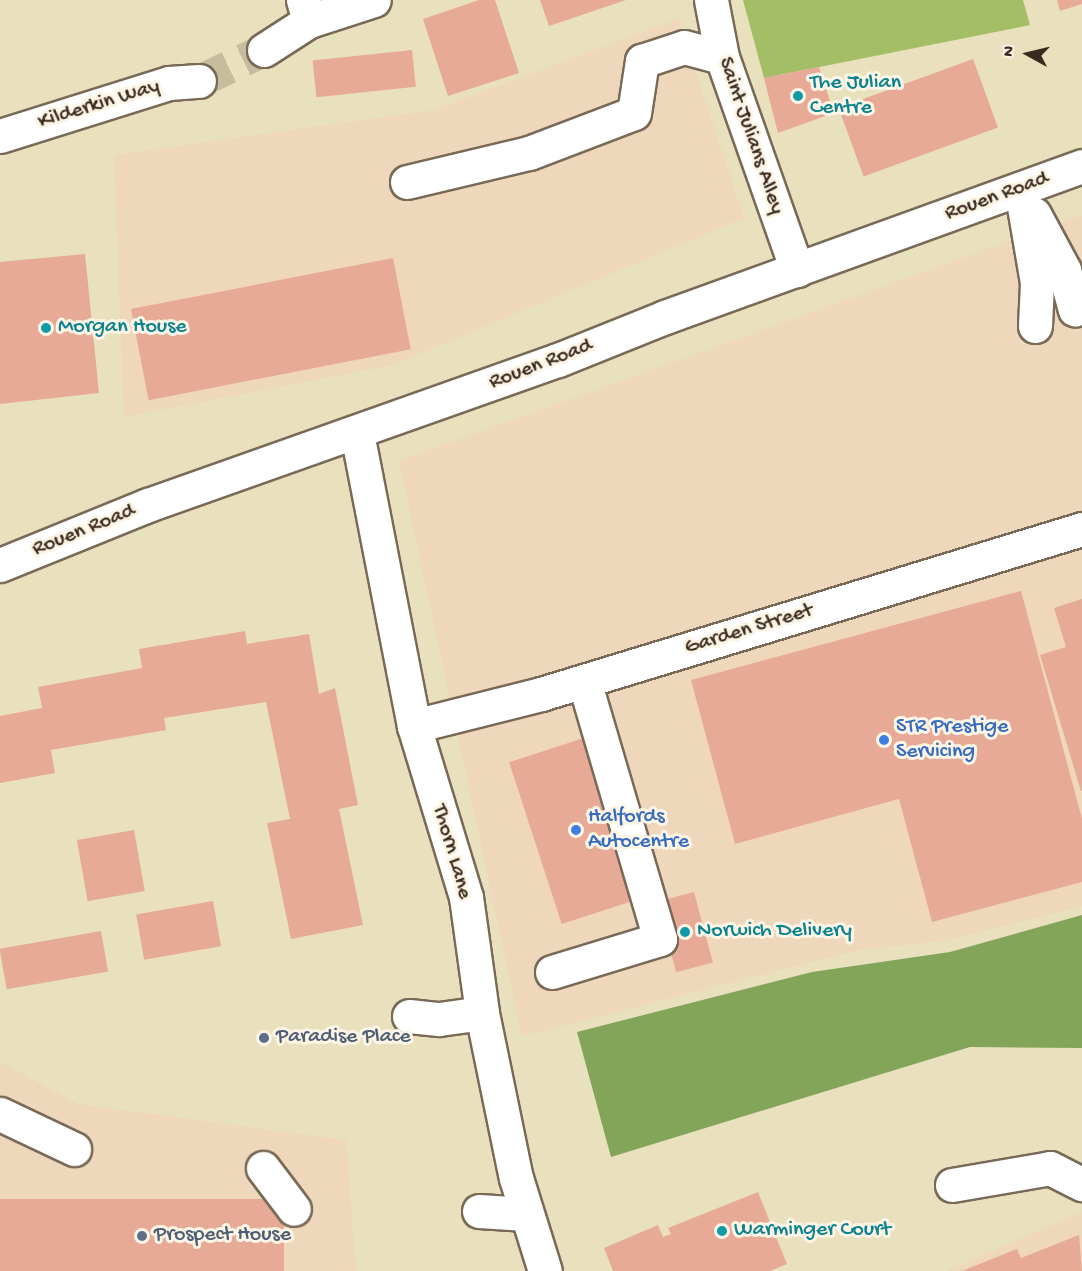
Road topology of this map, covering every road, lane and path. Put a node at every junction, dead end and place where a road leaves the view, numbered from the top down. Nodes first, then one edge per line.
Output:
1 (374, 0) edge
2 (711, 0) edge
3 (306, 10) edge
4 (264, 51) tunnel mouth
5 (722, 57) junction
6 (198, 81) tunnel mouth
7 (0, 136) edge
8 (1082, 166) edge
9 (407, 182) dead end
10 (1021, 189) junction
11 (797, 270) junction
12 (1075, 310) dead end
13 (1035, 326) dead end
14 (357, 432) junction
15 (1082, 529) edge
16 (0, 565) edge
17 (584, 681) junction
18 (414, 726) junction
19 (552, 972) dead end
20 (482, 1013) junction
21 (410, 1016) dead end
22 (0, 1114) edge
23 (74, 1149) dead end
24 (263, 1168) dead end
25 (1082, 1184) edge
26 (952, 1185) dead end
27 (294, 1209) dead end
28 (479, 1211) dead end
29 (526, 1214) junction
30 (545, 1271) edge

1 - 3 street
2 - 5 street, Saint Julians Alley
3 - 4 street
5 - 9 street
5 - 11 street, Saint Julians Alley
6 - 7 street, Kilderkin Way
8 - 10 street, Rouen Road
10 - 11 street, Rouen Road
10 - 12 street
10 - 13 street
11 - 14 street, Rouen Road
14 - 16 street, Rouen Road
14 - 18 street, Thorn Lane
15 - 17 street, Garden Street
17 - 18 street, Garden Street
17 - 19 street
18 - 20 street, Thorn Lane
20 - 21 street
20 - 29 street, Thorn Lane
22 - 23 street
24 - 27 street
25 - 26 street
28 - 29 street
29 - 30 street, Thorn Lane

